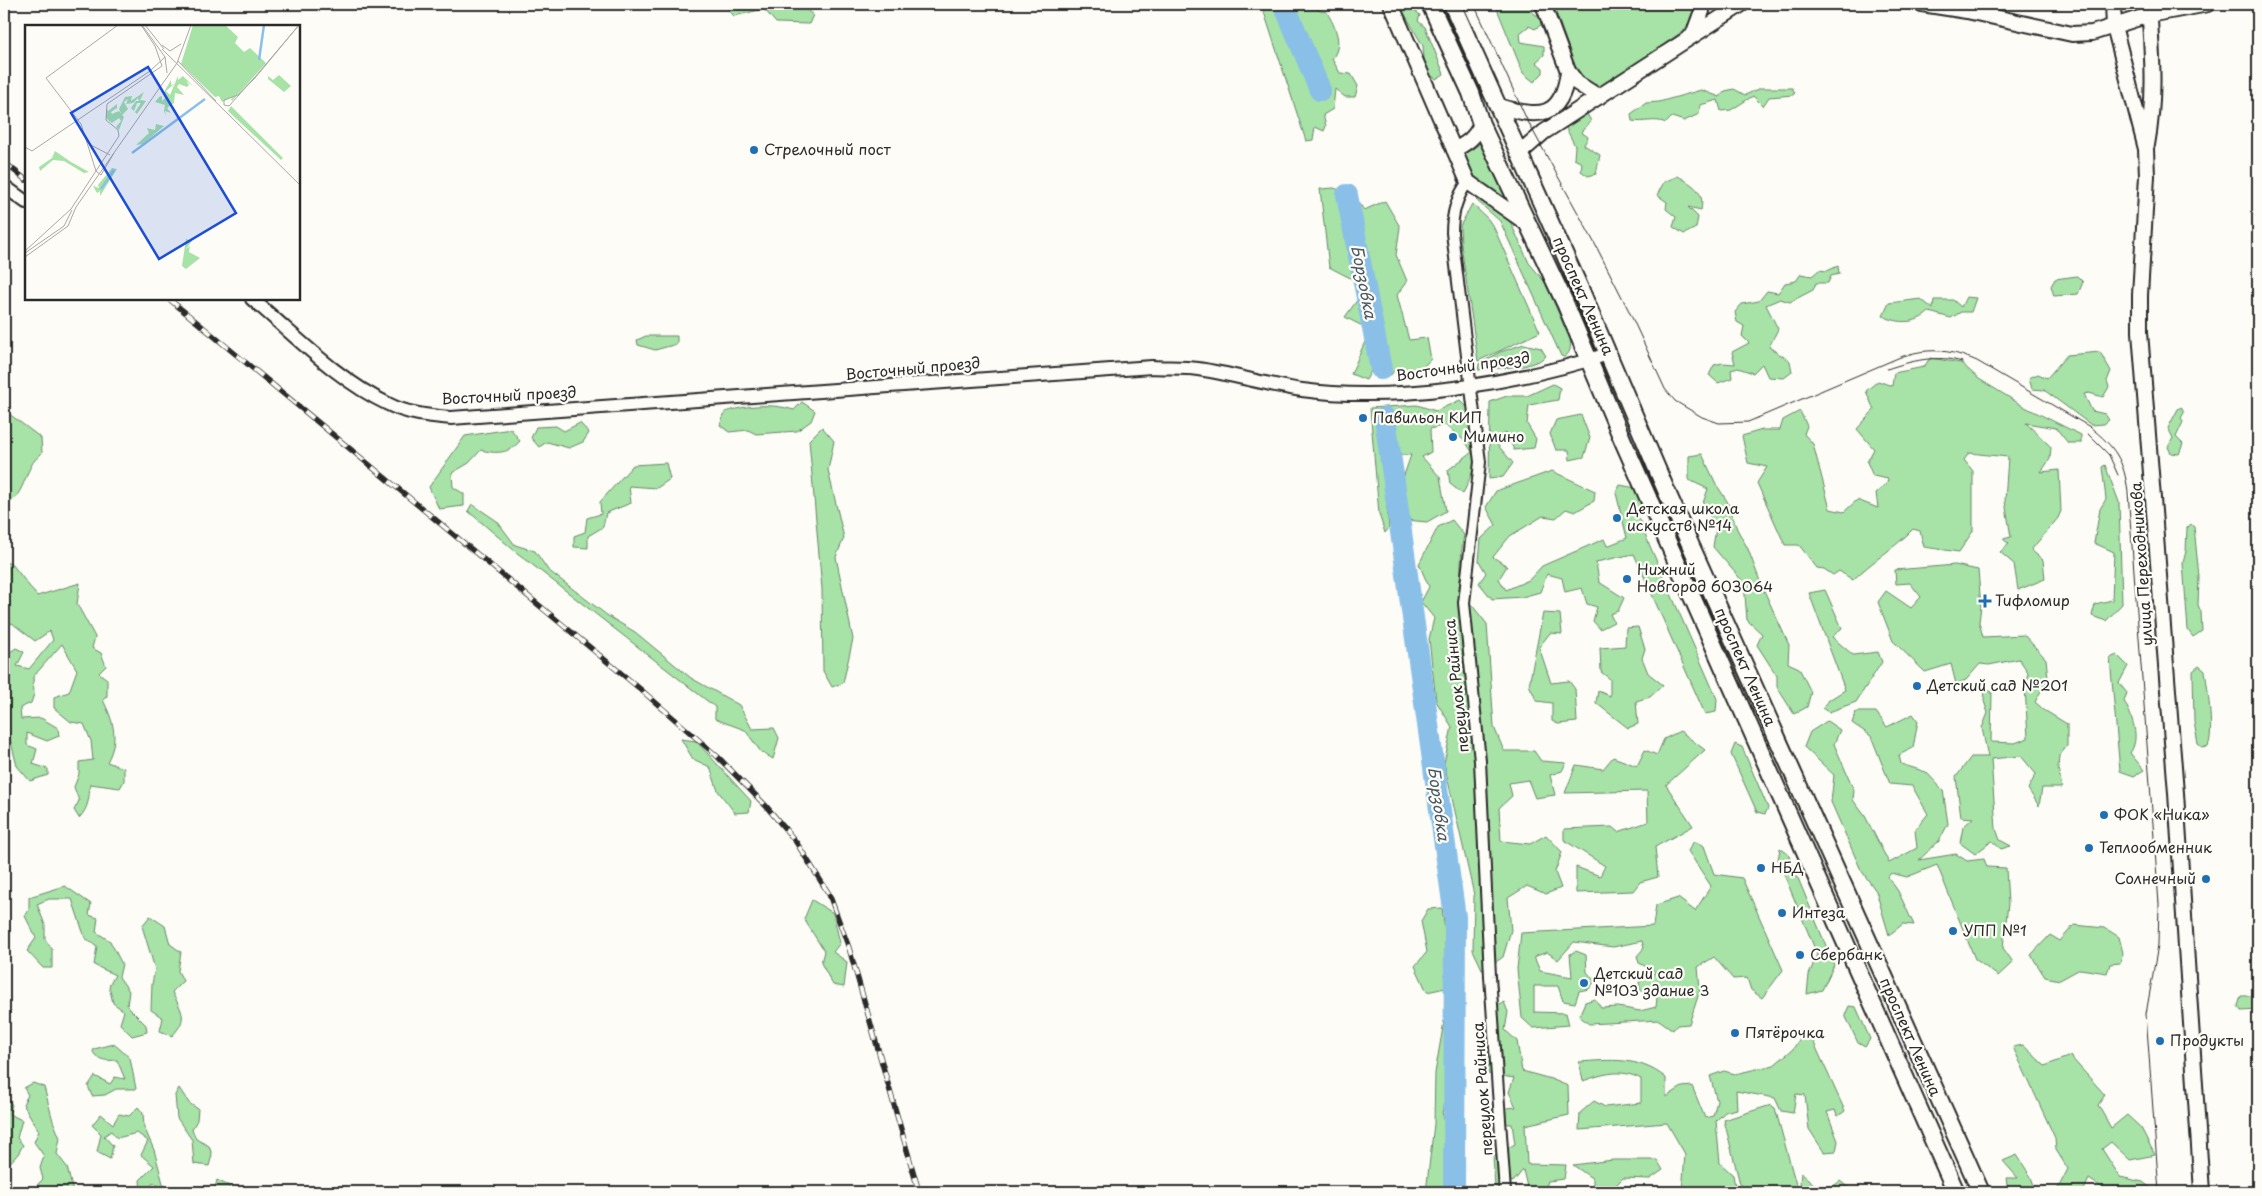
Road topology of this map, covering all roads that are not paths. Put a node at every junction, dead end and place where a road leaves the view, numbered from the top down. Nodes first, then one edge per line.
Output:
1 (1390, 4) edge
2 (1430, 4) edge
3 (1452, 4) edge
4 (1543, 4) edge
5 (1701, 4) edge
6 (1742, 4) edge
7 (1922, 4) edge
8 (2113, 4) edge
9 (2208, 4) edge
10 (2149, 9) edge
11 (2114, 26) junction
12 (1693, 36) junction
13 (1568, 71) junction
14 (1599, 97) junction
15 (1498, 106) junction
16 (1481, 124) junction
17 (1454, 150) junction
18 (2146, 150) junction
19 (1519, 154) junction
20 (1468, 182) junction
21 (4, 186) edge
22 (25, 201) edge
23 (1531, 226) junction
24 (253, 300) edge
25 (1608, 354) junction
26 (1590, 360) junction
27 (1472, 385) junction
28 (1505, 1192) edge
29 (1956, 1192) edge
30 (1981, 1192) edge
31 (2202, 1192) edge

1 - 17 main road
2 - 16 main road, проспект Ленина
3 - 15 main road, проспект Ленина
4 - 13 main road
5 - 12 main road
6 - 12 main road
7 - 11 main road
8 - 11 main road
9 - 10 main road
10 - 11 main road
10 - 18 main road
11 - 18 main road
12 - 14 main road
13 - 14 main road
13 - 15 main road
14 - 19 main road
15 - 19 main road, проспект Ленина
16 - 17 main road
16 - 23 main road, проспект Ленина
17 - 20 main road
18 - 31 main road, улица Переходникова
19 - 25 main road, проспект Ленина
20 - 23 main road
20 - 27 street, переулок Райниса
21 - 22 street
23 - 26 main road, проспект Ленина
24 - 27 street, Восточный проезд
25 - 26 street, Восточный проезд
25 - 30 main road, проспект Ленина
26 - 27 street, Восточный проезд
26 - 29 main road, проспект Ленина
27 - 28 street, переулок Райниса

